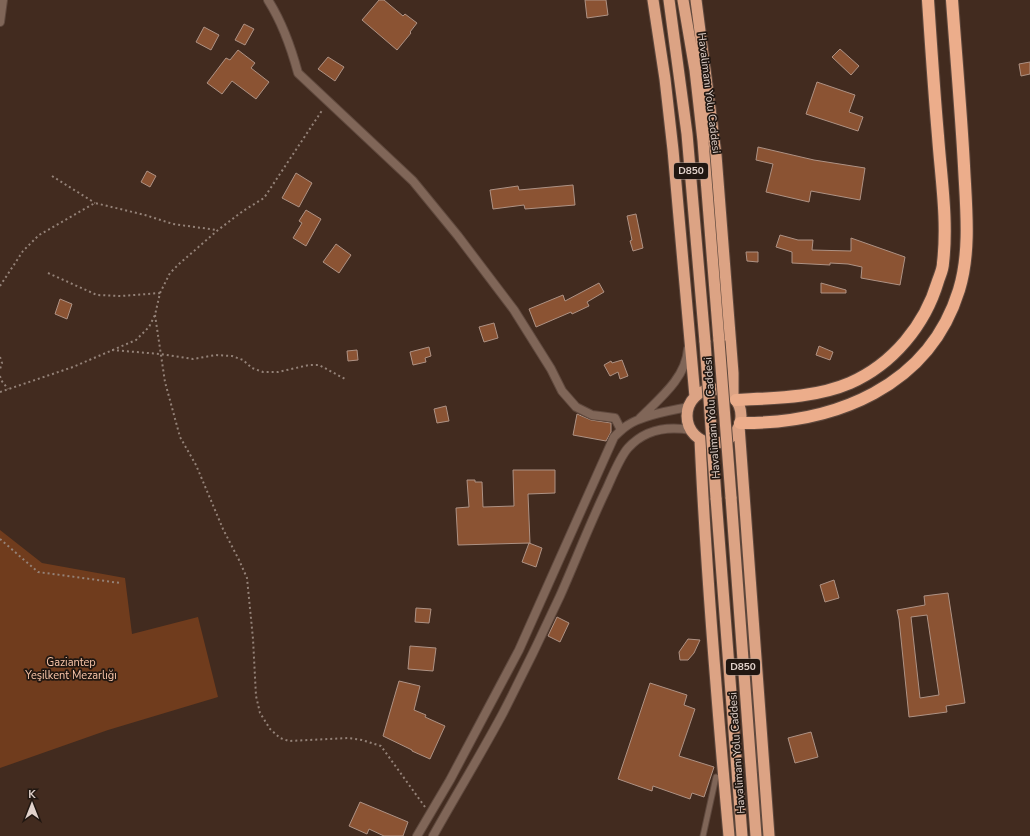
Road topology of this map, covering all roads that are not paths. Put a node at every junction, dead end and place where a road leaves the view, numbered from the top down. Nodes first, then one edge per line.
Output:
1 (3, 0) edge
2 (268, 0) edge
3 (653, 0) edge
4 (669, 0) edge
5 (683, 0) edge
6 (696, 0) edge
7 (920, 0) edge
8 (928, 0) edge
9 (952, 0) edge
10 (957, 0) edge
11 (0, 22) edge
12 (961, 118) junction
13 (936, 120) junction
14 (689, 338) junction
15 (695, 397) junction
16 (735, 398) junction
17 (689, 407) junction
18 (638, 420) junction
19 (740, 425) junction
20 (621, 430) junction
21 (691, 430) junction
22 (700, 439) junction
23 (716, 776) dead end
24 (417, 836) edge
25 (433, 836) edge
26 (703, 836) edge
27 (729, 836) edge
28 (742, 836) edge
29 (756, 836) edge
30 (769, 836) edge

1 - 11 street
2 - 20 street
3 - 14 highway
4 - 28 highway, Havalimanı Yolu Caddesi / D850, bridge
5 - 29 highway, Havalimanı Yolu Caddesi / D850, bridge
6 - 16 highway
7 - 13 highway
8 - 13 highway
9 - 12 highway
10 - 12 highway
12 - 19 highway
13 - 16 highway
14 - 15 highway
14 - 18 street
15 - 16 highway
15 - 17 highway
16 - 19 highway
17 - 18 street
17 - 21 highway
18 - 20 street
19 - 22 highway
19 - 30 highway
20 - 24 street
21 - 22 highway
21 - 25 street
22 - 27 highway
23 - 26 lane

